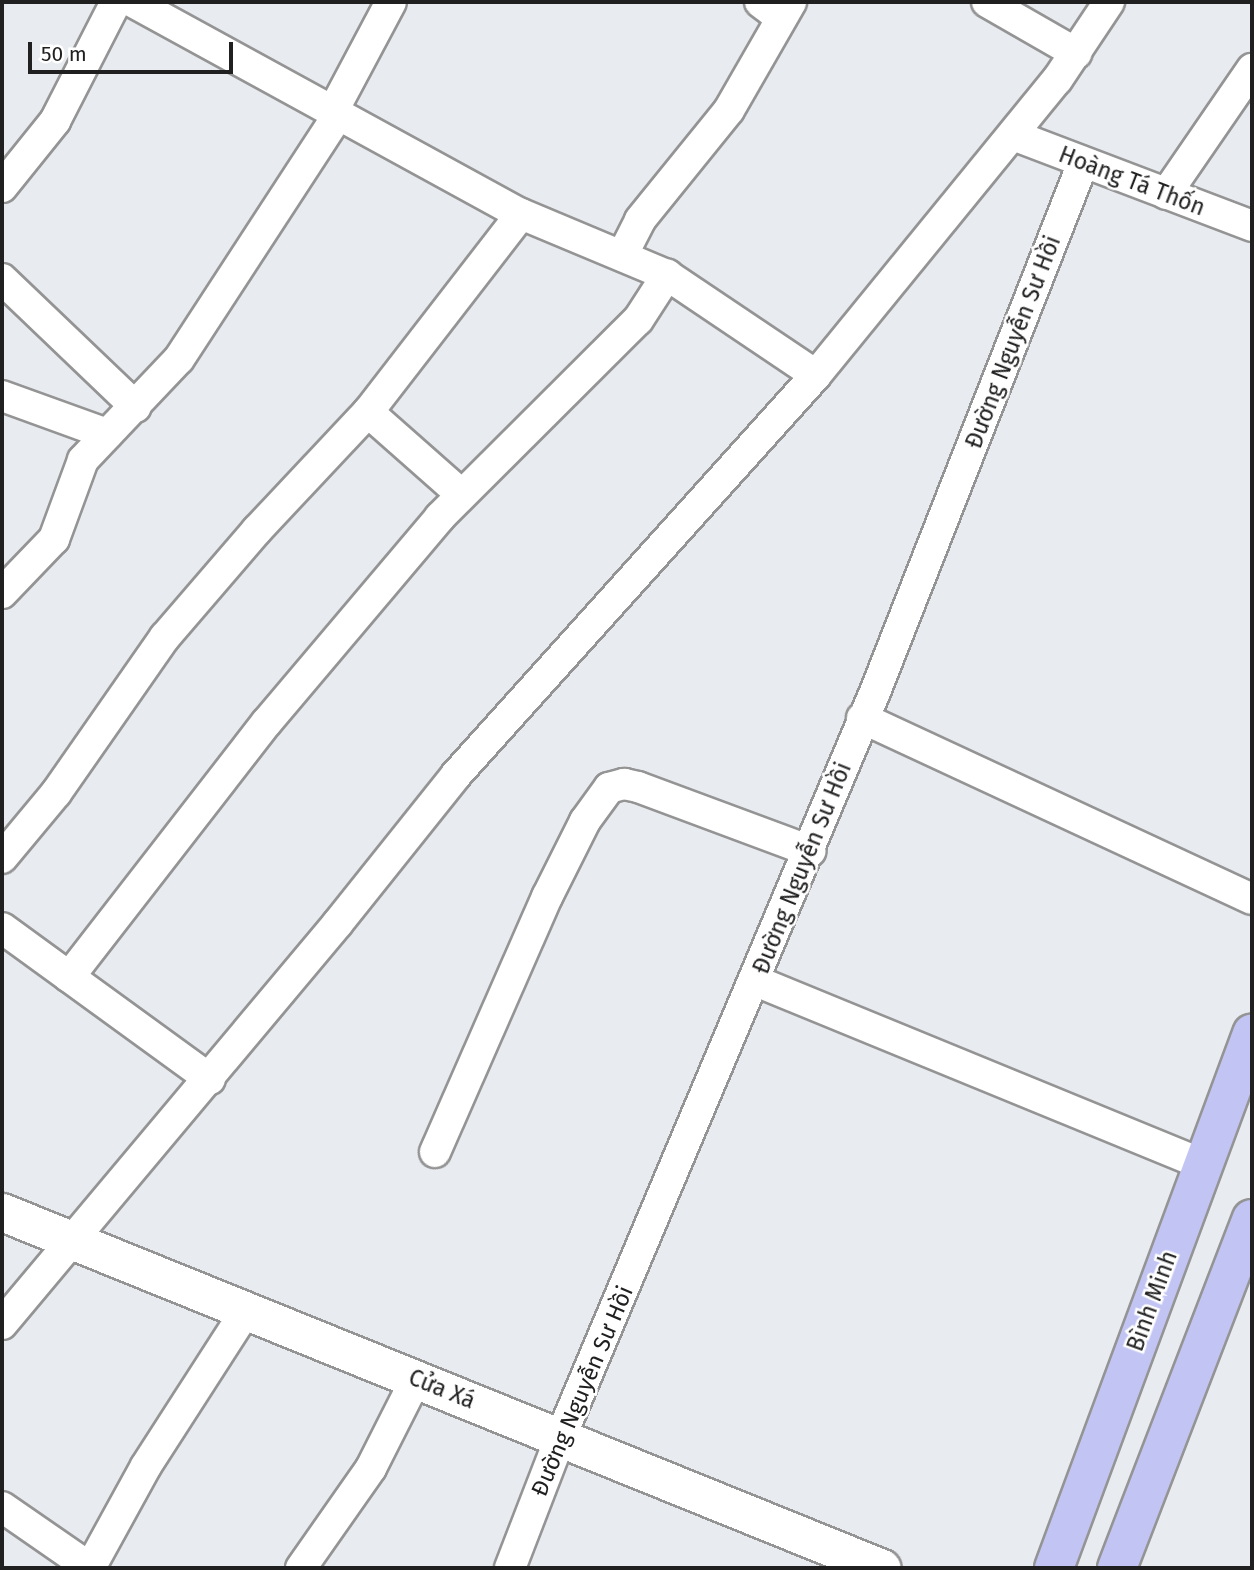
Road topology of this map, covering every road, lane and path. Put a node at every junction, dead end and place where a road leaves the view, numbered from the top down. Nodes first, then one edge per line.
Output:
1 (116, 2) edge
2 (133, 2) edge
3 (391, 2) edge
4 (987, 2) edge
5 (1109, 2) edge
6 (777, 7) edge
7 (1076, 53) junction
8 (1252, 69) edge
9 (336, 113) junction
10 (1013, 135) junction
11 (1083, 163) junction
12 (2, 187) edge
13 (1166, 194) junction
14 (521, 214) junction
15 (1252, 226) edge
16 (623, 254) junction
17 (667, 275) junction
18 (2, 279) edge
19 (816, 375) junction
20 (2, 396) edge
21 (136, 407) junction
22 (368, 412) junction
23 (107, 434) junction
24 (461, 494) junction
25 (2, 593) edge
26 (862, 718) junction
27 (810, 851) junction
28 (2, 858) edge
29 (1252, 900) edge
30 (2, 929) edge
31 (69, 977) junction
32 (756, 981) junction
33 (1252, 1034) edge
34 (210, 1079) junction
35 (435, 1152) dead end
36 (1202, 1164) junction
37 (2, 1212) edge
38 (1252, 1219) edge
39 (71, 1240) junction
40 (246, 1311) junction
41 (2, 1324) edge
42 (416, 1379) junction
43 (561, 1436) junction
44 (2, 1507) edge
45 (90, 1568) edge
46 (301, 1568) edge
47 (510, 1568) edge
48 (882, 1568) edge
49 (1054, 1568) edge
50 (1117, 1568) edge

1 - 12 street
2 - 9 street
3 - 9 street
4 - 7 street
5 - 7 street
6 - 16 street
7 - 10 street
8 - 13 street
9 - 14 street
9 - 21 street
10 - 11 street, Hoàng Tá Thốn
10 - 19 street
11 - 13 street, Hoàng Tá Thốn
11 - 26 street, Đường Nguyễn Sư Hồi
13 - 15 street, Hoàng Tá Thốn
14 - 16 street
14 - 22 street
16 - 17 street
17 - 19 street
17 - 24 street
18 - 21 street
19 - 34 street
20 - 23 street
21 - 23 street
22 - 24 street
22 - 28 street
23 - 25 street
24 - 31 street
26 - 27 street, Đường Nguyễn Sư Hồi
26 - 29 street
27 - 32 street, Đường Nguyễn Sư Hồi
27 - 35 street
30 - 31 street
31 - 34 street
32 - 36 street
32 - 43 street, Đường Nguyễn Sư Hồi
33 - 36 main road, Bình Minh
34 - 39 street
36 - 49 main road, Bình Minh
37 - 39 street, Cửa Xá
38 - 50 main road
39 - 40 street, Cửa Xá
39 - 41 street
40 - 42 street, Cửa Xá
40 - 45 street
42 - 43 street, Cửa Xá
42 - 46 street
43 - 47 street, Đường Nguyễn Sư Hồi
43 - 48 street, Cửa Xá
44 - 45 street

